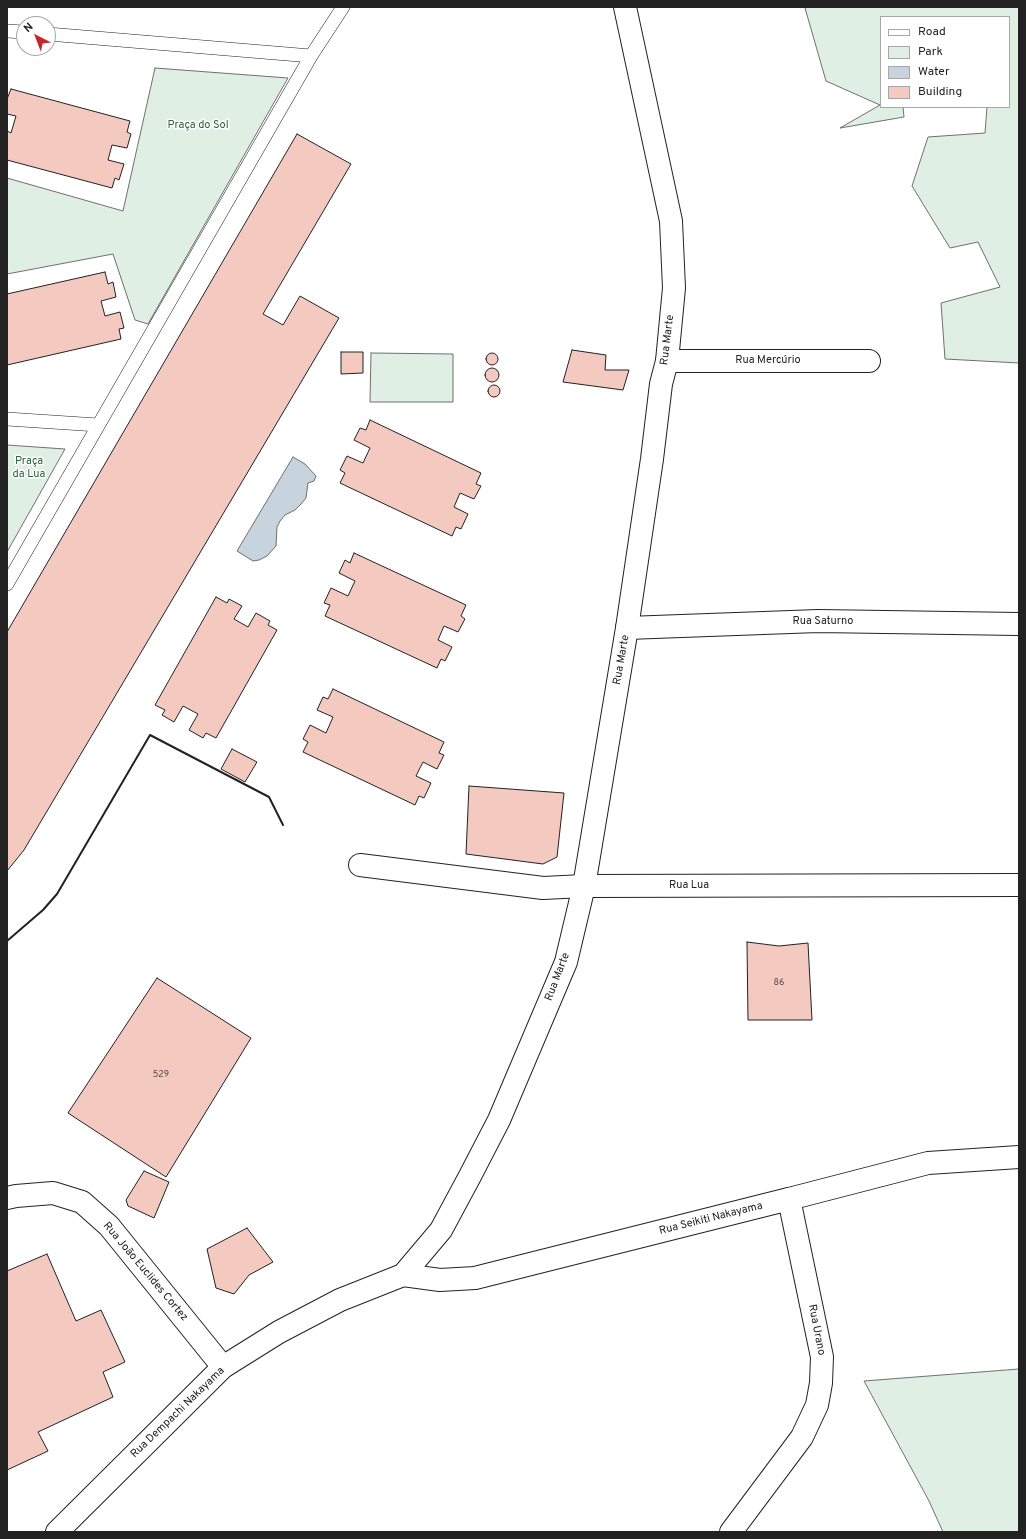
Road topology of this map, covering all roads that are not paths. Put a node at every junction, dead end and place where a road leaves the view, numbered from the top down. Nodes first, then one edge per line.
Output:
1 (343, 7) edge
2 (626, 7) edge
3 (56, 35) edge
4 (311, 56) junction
5 (667, 361) junction
6 (868, 361) dead end
7 (7, 418) edge
8 (98, 425) junction
9 (7, 584) edge
10 (1019, 624) edge
11 (627, 628) junction
12 (360, 865) dead end
13 (1019, 885) edge
14 (584, 886) junction
15 (1019, 1157) edge
16 (7, 1198) edge
17 (789, 1199) junction
18 (403, 1275) junction
19 (223, 1367) junction
20 (57, 1532) edge
21 (731, 1532) edge

1 - 4 lane
2 - 5 street, Rua Marte
3 - 4 lane
4 - 8 lane
5 - 6 street, Rua Mercúrio
5 - 11 street, Rua Marte
7 - 8 lane
8 - 9 lane
10 - 11 street, Rua Saturno
11 - 14 street, Rua Marte
12 - 14 street, Rua Lua
13 - 14 street, Rua Lua
14 - 18 street, Rua Marte
15 - 17 street, Rua Seikiti Nakayama
16 - 19 street, Rua João Euclides Cortez
17 - 18 street, Rua Seikiti Nakayama
17 - 21 street, Rua Urano
18 - 19 street, Rua Dempachi Nakayama
19 - 20 street, Rua Dempachi Nakayama

